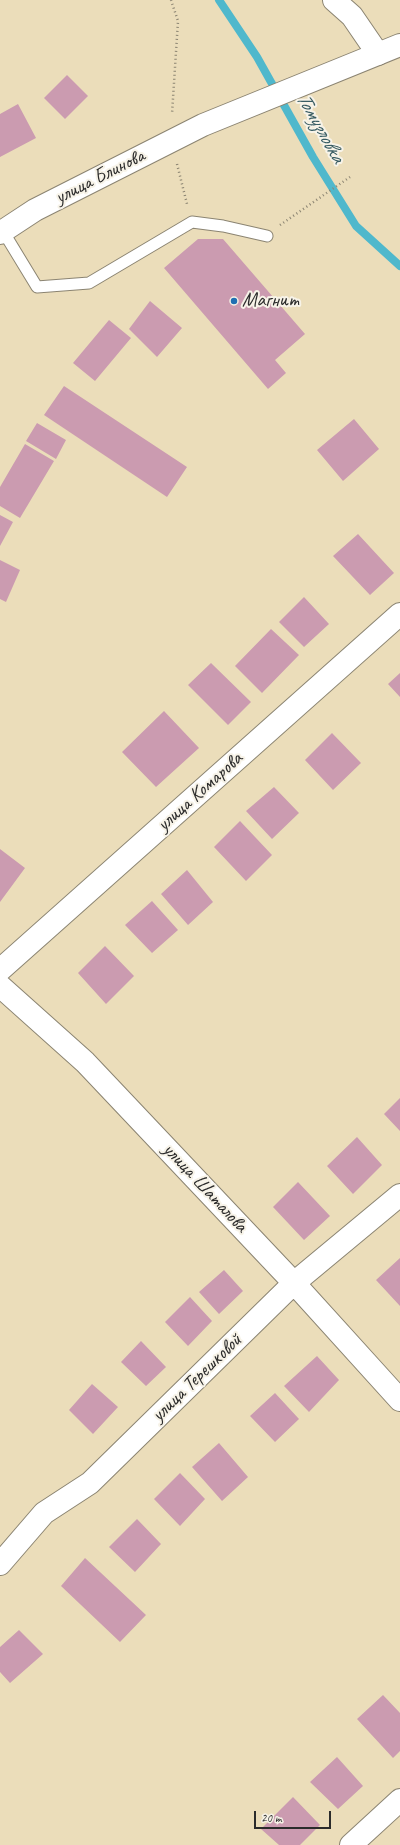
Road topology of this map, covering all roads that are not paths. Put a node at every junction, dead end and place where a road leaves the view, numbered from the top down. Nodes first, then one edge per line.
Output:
1 (334, 0) edge
2 (400, 45) edge
3 (378, 54) junction
4 (2, 232) edge
5 (267, 236) dead end
6 (400, 614) edge
7 (0, 970) edge
8 (0, 986) edge
9 (400, 1195) edge
10 (294, 1283) junction
11 (400, 1400) edge
12 (0, 1564) edge
13 (400, 1800) edge
14 (351, 1845) edge

1 - 3 street
2 - 3 street
3 - 4 street, улица Блинова
4 - 5 lane
6 - 7 street, улица Комарова
8 - 10 street, улица Шаталова
9 - 10 street, улица Терешковой
10 - 11 street, улица Шаталова
10 - 12 street, улица Терешковой
13 - 14 street

